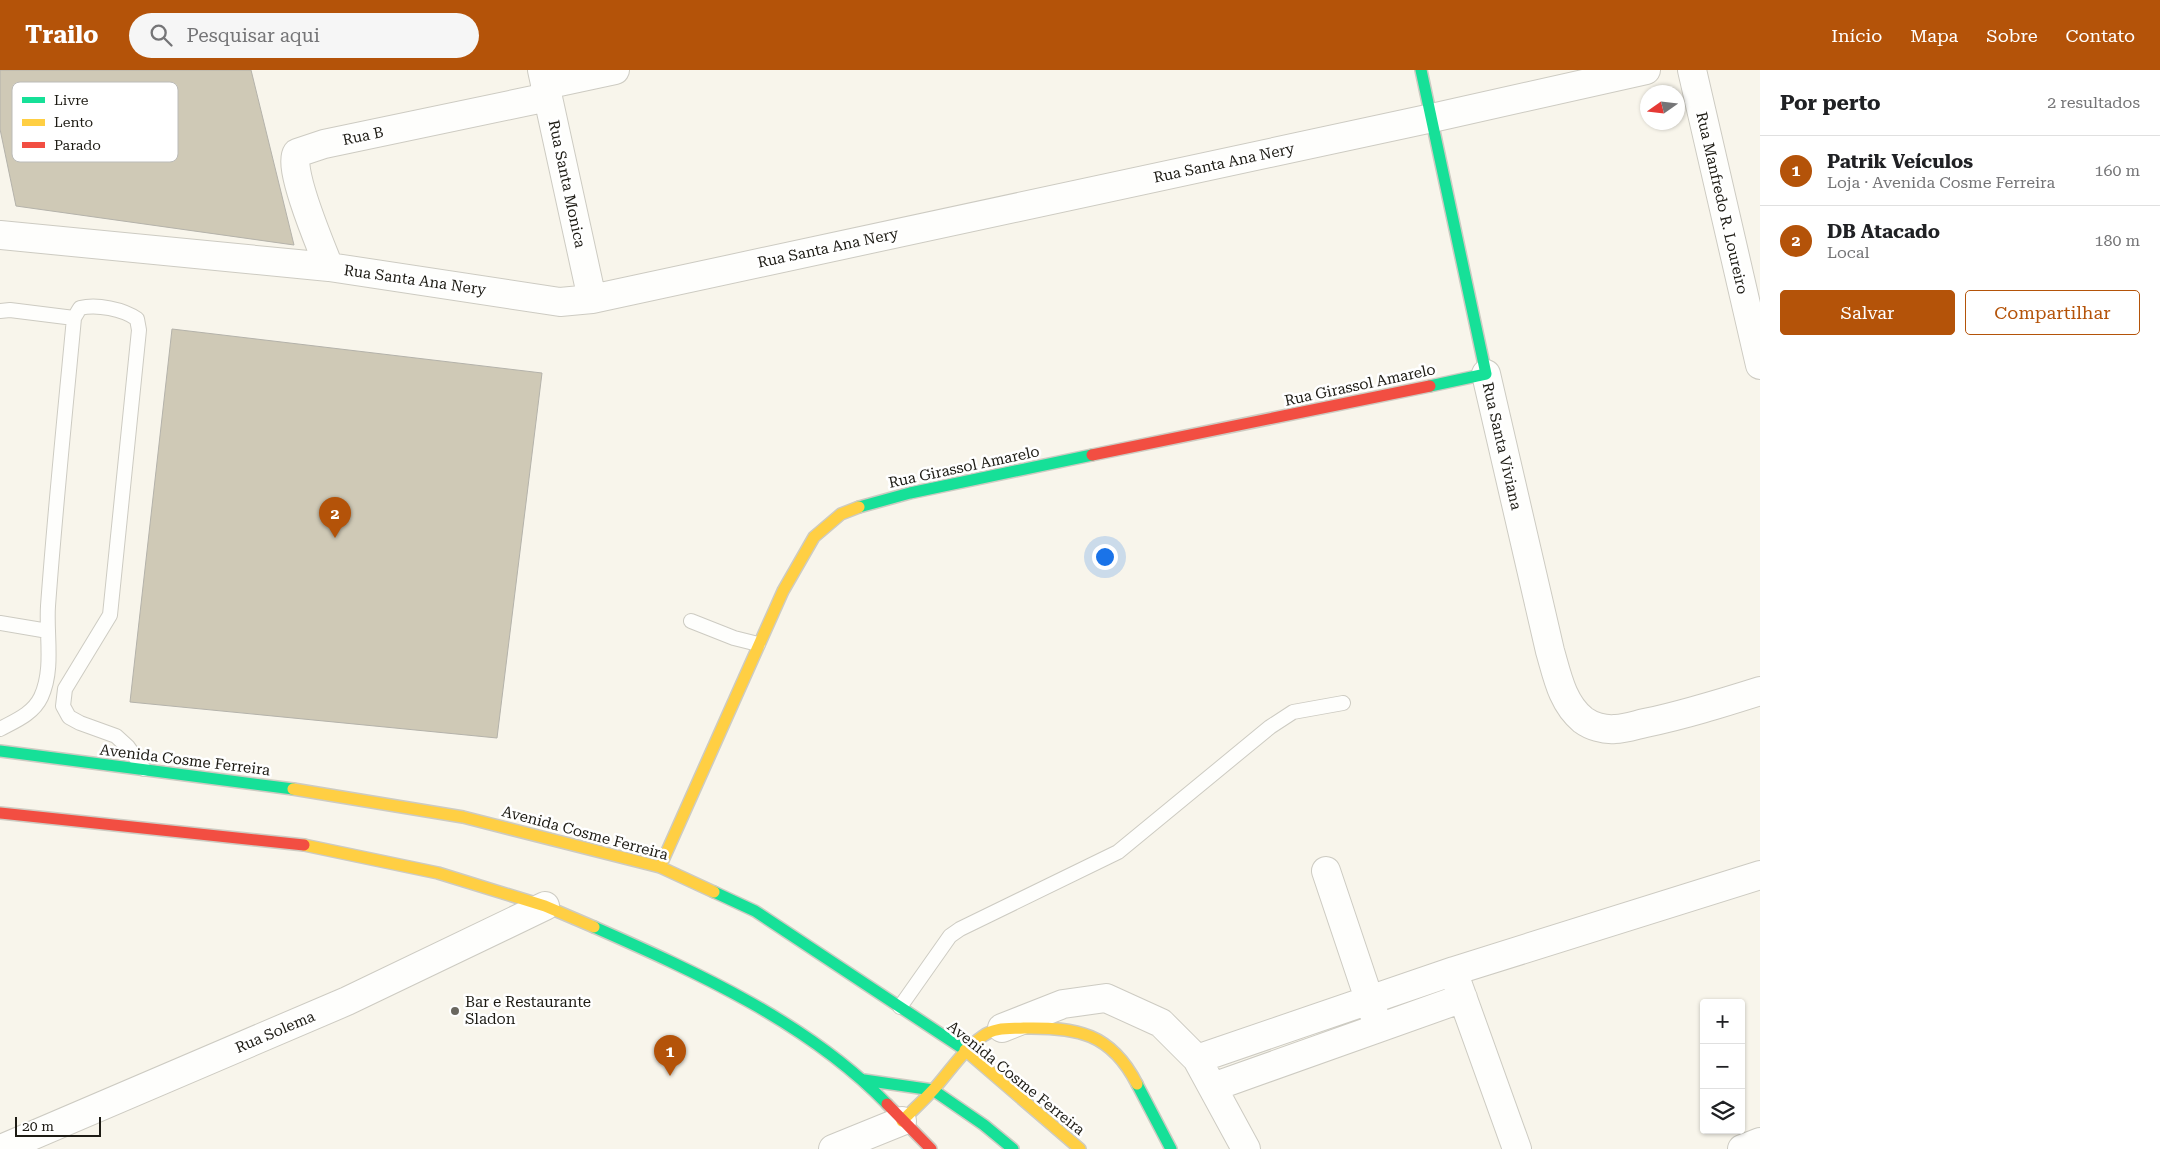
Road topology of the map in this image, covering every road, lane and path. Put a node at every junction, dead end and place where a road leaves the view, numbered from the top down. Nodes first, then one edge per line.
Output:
1 (615, 70) edge
2 (1421, 70) edge
3 (1646, 70) edge
4 (1692, 70) edge
5 (545, 84) edge
6 (1432, 118) junction
7 (0, 235) edge
8 (329, 267) junction
9 (592, 299) junction
10 (0, 311) edge
11 (74, 318) junction
12 (1760, 365) edge
13 (1486, 374) junction
14 (691, 621) dead end
15 (0, 623) edge
16 (48, 631) junction
17 (758, 644) junction
18 (1760, 691) edge
19 (1343, 703) dead end
20 (0, 729) edge
21 (0, 751) edge
22 (144, 770) junction
23 (0, 813) edge
24 (660, 867) junction
25 (1326, 871) dead end
26 (1760, 875) edge
27 (544, 906) junction
28 (1454, 971) junction
29 (1463, 998) junction
30 (1369, 1000) junction
31 (900, 1007) junction
32 (1378, 1028) junction
33 (998, 1029) junction
34 (966, 1051) junction
35 (1197, 1059) junction
36 (864, 1080) junction
37 (1213, 1087) junction
38 (933, 1090) junction
39 (902, 1121) junction
40 (1760, 1142) edge
41 (1, 1149) edge
42 (833, 1149) edge
43 (931, 1149) edge
44 (1013, 1149) edge
45 (1080, 1149) edge
46 (1171, 1149) edge
47 (1246, 1149) edge
48 (1517, 1149) edge
49 (1742, 1149) edge

1 - 5 street
2 - 6 main road, Rua Santa Viviana
3 - 6 street, Rua Santa Ana Nery
4 - 12 street, Rua Manfredo R. Loureiro
5 - 8 street, Rua B
5 - 9 street, Rua Santa Monica
6 - 9 street, Rua Santa Ana Nery
6 - 13 main road, Rua Santa Viviana
7 - 8 street, Rua Santa Ana Nery
8 - 9 street, Rua Santa Ana Nery
10 - 11 lane
11 - 16 lane
11 - 22 lane
13 - 17 main road, Rua Girassol Amarelo
13 - 18 street, Rua Santa Viviana
14 - 17 lane
15 - 16 lane
16 - 20 lane
17 - 24 main road, Rua Girassol Amarelo
19 - 31 lane
21 - 22 main road, Avenida Cosme Ferreira
22 - 24 main road, Avenida Cosme Ferreira
23 - 27 main road
24 - 31 main road, Avenida Cosme Ferreira
25 - 30 street
26 - 28 street
27 - 36 main road
27 - 41 street, Rua Solema
28 - 29 street
28 - 30 street
29 - 32 street
29 - 48 street
30 - 32 street
30 - 35 street
31 - 34 main road, Avenida Cosme Ferreira
32 - 37 street
33 - 34 main road
33 - 35 street
33 - 46 main road
34 - 38 main road
34 - 45 main road, Avenida Cosme Ferreira
35 - 37 street
36 - 38 main road
36 - 39 main road
37 - 47 street
38 - 39 main road
38 - 44 main road
39 - 42 street
39 - 43 main road
40 - 49 street

